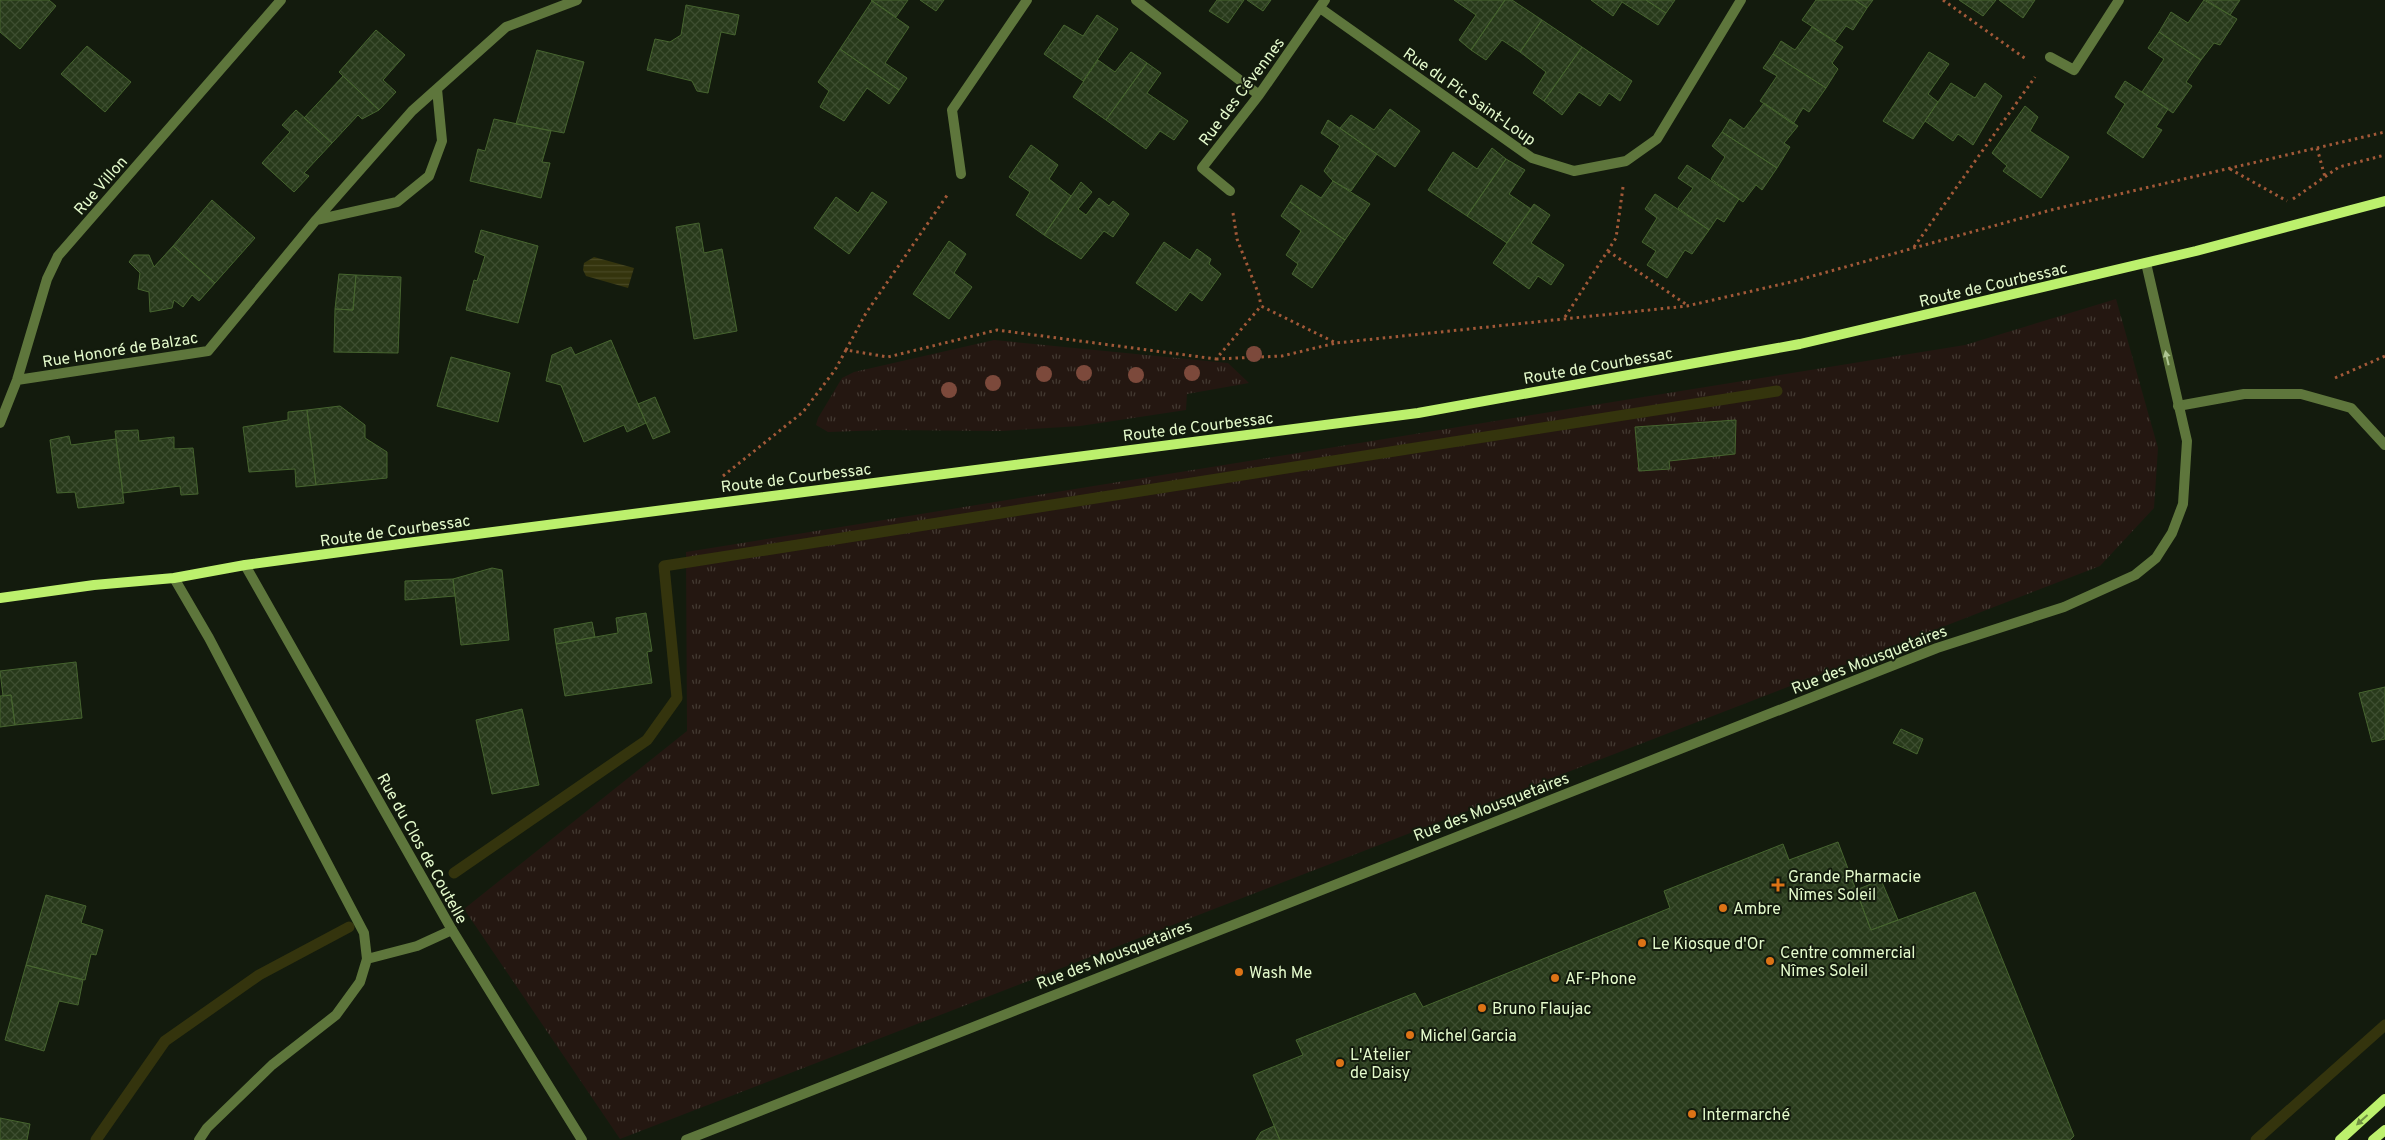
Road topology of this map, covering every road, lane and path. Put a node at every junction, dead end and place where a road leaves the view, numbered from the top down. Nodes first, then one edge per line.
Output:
1 (281, 0) edge
2 (577, 0) edge
3 (1027, 0) edge
4 (1136, 0) edge
5 (1741, 0) edge
6 (1943, 0) edge
7 (2119, 0) edge
8 (1322, 4) edge
9 (2050, 57) joint
10 (2040, 70) junction
11 (437, 89) junction
12 (1259, 95) junction
13 (2385, 132) edge
14 (2317, 148) junction
15 (2385, 155) edge
16 (1626, 161) junction
17 (2229, 168) junction
18 (961, 174) joint
19 (2325, 177) junction
20 (1230, 191) joint
21 (2385, 201) edge
22 (316, 220) junction
23 (1914, 248) junction
24 (1608, 251) junction
25 (2146, 263) junction
26 (1261, 306) junction
27 (1687, 306) junction
28 (1564, 318) junction
29 (1336, 343) junction
30 (846, 350) junction
31 (2385, 356) edge
32 (1216, 358) junction
33 (17, 380) junction
34 (2301, 394) junction
35 (2178, 406) junction
36 (0, 423) edge
37 (2385, 445) edge
38 (721, 477) dead end
39 (245, 565) junction
40 (174, 578) junction
41 (0, 598) edge
42 (452, 930) junction
43 (367, 959) junction
44 (2385, 1099) edge
45 (2385, 1130) edge
46 (199, 1140) edge
47 (582, 1140) edge
48 (686, 1140) edge
49 (2340, 1140) edge
50 (2373, 1140) edge

1 - 33 street, Rue Villon
2 - 11 street, Rue Honoré de Balzac
3 - 18 street
4 - 12 street
5 - 16 street, Rue du Pic Saint-Loup
6 - 10 path
7 - 9 street
8 - 12 street, Rue des Cévennes
8 - 16 street, Rue du Pic Saint-Loup
9 - 10 path
10 - 23 path
11 - 22 street, Rue Honoré de Balzac
11 - 22 street
12 - 20 street, Rue des Cévennes
13 - 14 path
14 - 17 path
14 - 19 path
15 - 19 path
16 - 24 path
17 - 19 path
17 - 23 path
18 - 30 path
20 - 26 path
21 - 25 street, Route de Courbessac
22 - 33 street, Rue Honoré de Balzac
23 - 27 path
24 - 27 path
24 - 28 path
35 -> 25 street, Rue des Mousquetaires
25 - 39 street, Route de Courbessac
26 - 29 path
26 - 32 path
27 - 28 path
28 - 29 path
29 - 32 path
30 - 32 path
30 - 38 path
31 - 34 path
33 - 36 street, Rue Villon
34 - 35 street
34 - 37 street
35 - 48 street, Rue des Mousquetaires
39 - 40 street, Route de Courbessac
39 - 42 street, Rue du Clos de Coutelle
40 - 41 street, Route de Courbessac
40 - 43 street
42 - 43 street
42 - 47 street, Rue du Clos de Coutelle
43 - 46 street
44 -> 49 street
45 - 50 street

